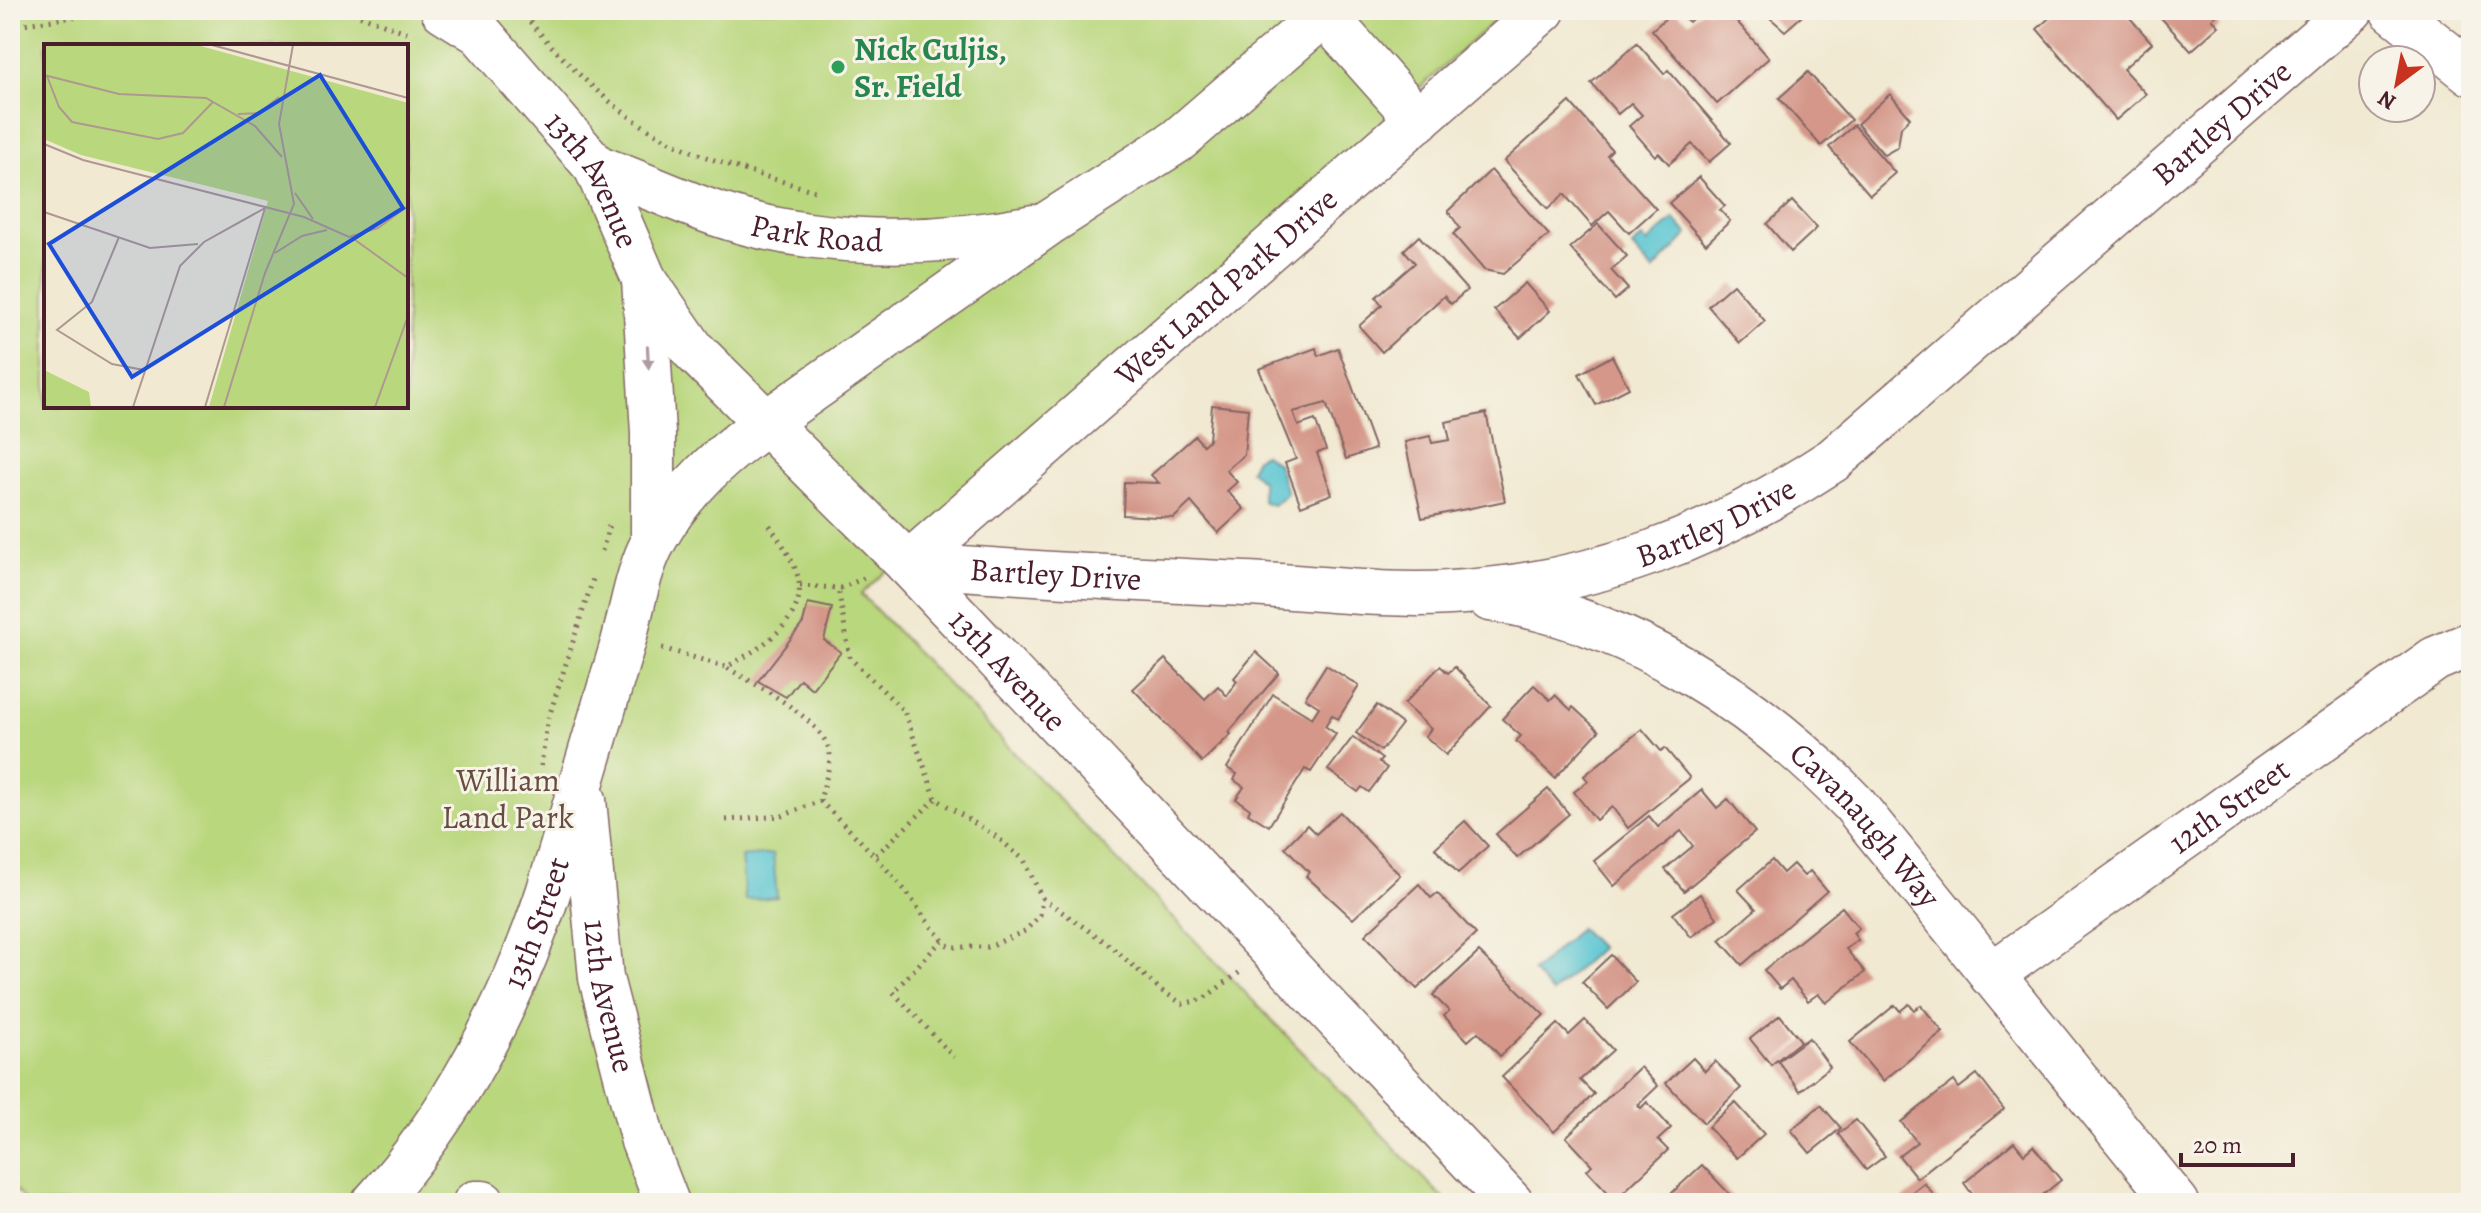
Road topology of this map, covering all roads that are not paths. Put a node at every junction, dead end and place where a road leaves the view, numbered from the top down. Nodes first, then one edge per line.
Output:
1 (1543, 10) edge
2 (2351, 10) edge
3 (2392, 10) edge
4 (1327, 12) edge
5 (471, 22) edge
6 (428, 24) edge
7 (2471, 73) edge
8 (1418, 120) junction
9 (596, 167) junction
10 (1049, 223) junction
11 (644, 279) junction
12 (767, 422) junction
13 (653, 541) junction
14 (890, 569) junction
15 (1448, 593) junction
16 (2471, 644) edge
17 (582, 781) junction
18 (1991, 975) junction
19 (374, 1203) edge
20 (475, 1203) edge
21 (483, 1203) edge
22 (667, 1203) edge
23 (1511, 1203) edge
24 (2177, 1203) edge

1 - 8 street, West Land Park Drive
2 - 15 street, Bartley Drive
3 - 7 street
4 - 8 street
4 - 10 street, Park Road
5 - 6 street, 13th Avenue
5 - 9 street, 13th Avenue
8 - 14 street, West Land Park Drive
9 - 10 street, Park Road
9 - 11 street, 13th Avenue
10 - 12 street, Park Road
11 - 12 street, 13th Avenue
11 -> 13 street
12 - 13 street, 13th Street
12 - 14 street, 13th Avenue
13 - 17 street, 13th Street
14 - 15 street, Bartley Drive
14 - 23 street, 13th Avenue
15 - 18 street, Cavanaugh Way
16 - 18 street, 12th Street
17 - 19 street, 13th Street
17 - 22 street, 12th Avenue
18 - 24 street, Cavanaugh Way
20 - 21 street

